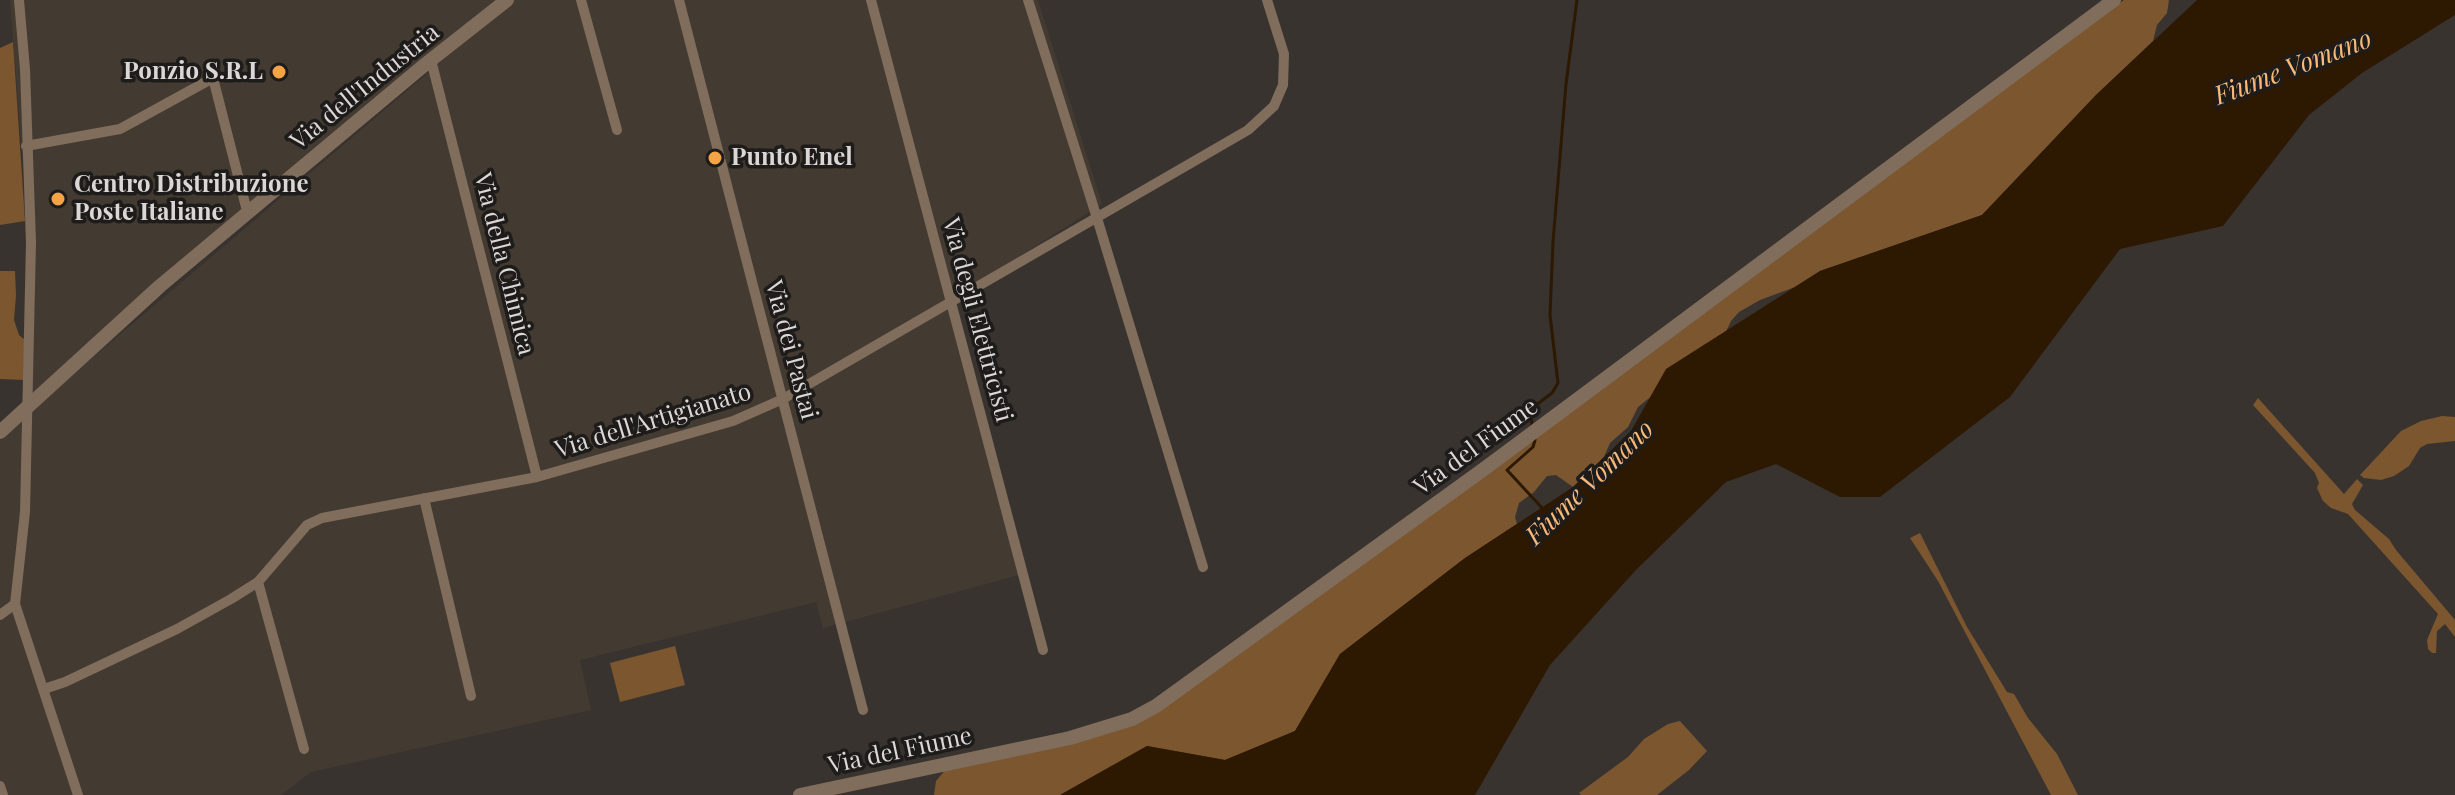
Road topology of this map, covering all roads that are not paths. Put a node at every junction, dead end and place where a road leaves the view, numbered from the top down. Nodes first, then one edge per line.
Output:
1 (19, 0) edge
2 (507, 0) edge
3 (581, 0) edge
4 (679, 0) edge
5 (871, 0) edge
6 (1028, 0) edge
7 (1267, 0) edge
8 (2114, 0) edge
9 (431, 60) junction
10 (617, 130) dead end
11 (26, 146) junction
12 (247, 211) junction
13 (1097, 218) junction
14 (952, 302) junction
15 (783, 399) junction
16 (27, 407) junction
17 (0, 432) edge
18 (537, 477) junction
19 (424, 498) junction
20 (1203, 567) dead end
21 (258, 582) junction
22 (15, 604) junction
23 (0, 615) edge
24 (1043, 650) dead end
25 (44, 689) junction
26 (471, 696) dead end
27 (863, 710) dead end
28 (304, 749) dead end
29 (0, 786) edge
30 (76, 794) edge
31 (3, 795) edge
32 (800, 795) edge

1 - 11 street
2 - 9 street, Via dell'Industria
3 - 10 street
4 - 15 street, Via dei Pastai
5 - 14 street, Via degli Elettricisti
6 - 13 street
7 - 13 street, Via dell'Artigianato
8 - 32 street, Via del Fiume
9 - 12 street, Via dell'Industria
9 - 18 street, Via della Chimica
11 - 12 street
11 - 16 street
12 - 16 street, Via dell'Industria
13 - 14 street, Via dell'Artigianato
13 - 20 street
14 - 15 street, Via dell'Artigianato
14 - 24 street, Via degli Elettricisti
15 - 18 street, Via dell'Artigianato
15 - 27 street, Via dei Pastai
16 - 17 street, Via dell'Industria
16 - 22 street
18 - 19 street, Via dell'Artigianato
19 - 21 street, Via dell'Artigianato
19 - 26 street
21 - 25 street, Via dell'Artigianato
21 - 28 street
22 - 23 street
22 - 25 street
25 - 30 street
29 - 31 street

